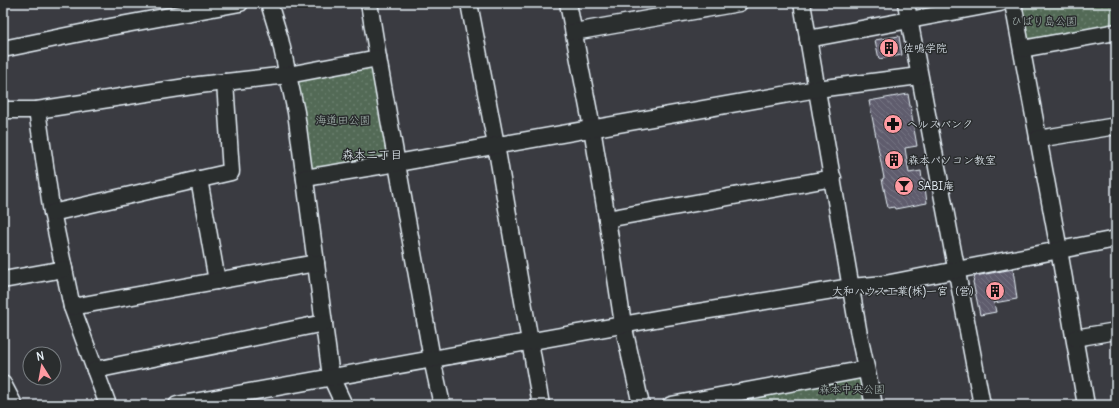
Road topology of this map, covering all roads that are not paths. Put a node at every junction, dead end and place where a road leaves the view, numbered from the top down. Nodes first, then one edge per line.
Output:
1 (240, 3) edge
2 (269, 3) edge
3 (369, 3) edge
4 (469, 3) edge
5 (568, 3) edge
6 (738, 3) edge
7 (802, 3) edge
8 (906, 3) edge
9 (1000, 3) edge
10 (1013, 3) edge
11 (909, 21) junction
12 (574, 32) junction
13 (1116, 32) edge
14 (808, 39) junction
15 (3, 49) edge
16 (1022, 49) junction
17 (378, 58) junction
18 (288, 75) junction
19 (920, 76) junction
20 (226, 82) junction
21 (817, 89) junction
22 (3, 110) edge
23 (37, 110) junction
24 (1116, 126) edge
25 (592, 128) junction
26 (1038, 139) junction
27 (496, 145) junction
28 (397, 163) junction
29 (305, 178) junction
30 (832, 178) junction
31 (199, 179) junction
32 (52, 212) junction
33 (607, 219) junction
34 (1116, 239) edge
35 (1059, 250) junction
36 (316, 263) junction
37 (64, 269) junction
38 (957, 270) junction
39 (3, 280) edge
40 (217, 281) junction
41 (851, 287) junction
42 (72, 307) junction
43 (324, 323) junction
44 (623, 324) junction
45 (1116, 331) edge
46 (1074, 338) junction
47 (529, 341) junction
48 (432, 359) junction
49 (866, 369) junction
50 (95, 370) junction
51 (331, 377) junction
52 (3, 384) edge
53 (14, 405) edge
54 (108, 405) edge
55 (177, 405) edge
56 (344, 405) edge
57 (442, 405) edge
58 (541, 405) edge
59 (641, 405) edge
60 (671, 405) edge
61 (874, 405) edge
62 (982, 405) edge
63 (1086, 405) edge

1 - 15 street
2 - 18 street
3 - 17 street
4 - 27 street
5 - 12 street
6 - 12 street
7 - 14 street
8 - 11 street
9 - 11 street
10 - 16 street
11 - 14 street
11 - 19 street
12 - 25 street
13 - 16 street
14 - 21 street
16 - 26 street
17 - 18 street
17 - 28 street
18 - 20 street
18 - 29 street
19 - 21 street
19 - 38 street
20 - 23 street
20 - 31 street
21 - 25 street
21 - 30 street
22 - 23 street
23 - 32 street
24 - 26 street
25 - 27 street
25 - 33 street
26 - 35 street
27 - 28 street
27 - 47 street
28 - 29 street
28 - 48 street
29 - 36 street
30 - 33 street
30 - 41 street
31 - 32 street
31 - 40 street
32 - 37 street
33 - 44 street
34 - 35 street
35 - 38 street
35 - 46 street
36 - 40 street
36 - 43 street
37 - 39 street
37 - 42 street
38 - 41 street
38 - 62 street
40 - 42 street
41 - 44 street
41 - 49 street
42 - 50 street
43 - 50 street
43 - 51 street
44 - 47 street
44 - 59 street
45 - 46 street
46 - 63 street
47 - 48 street
47 - 58 street
48 - 51 street
48 - 57 street
49 - 60 street
49 - 61 street
50 - 54 street
51 - 55 street
51 - 56 street
52 - 53 street

